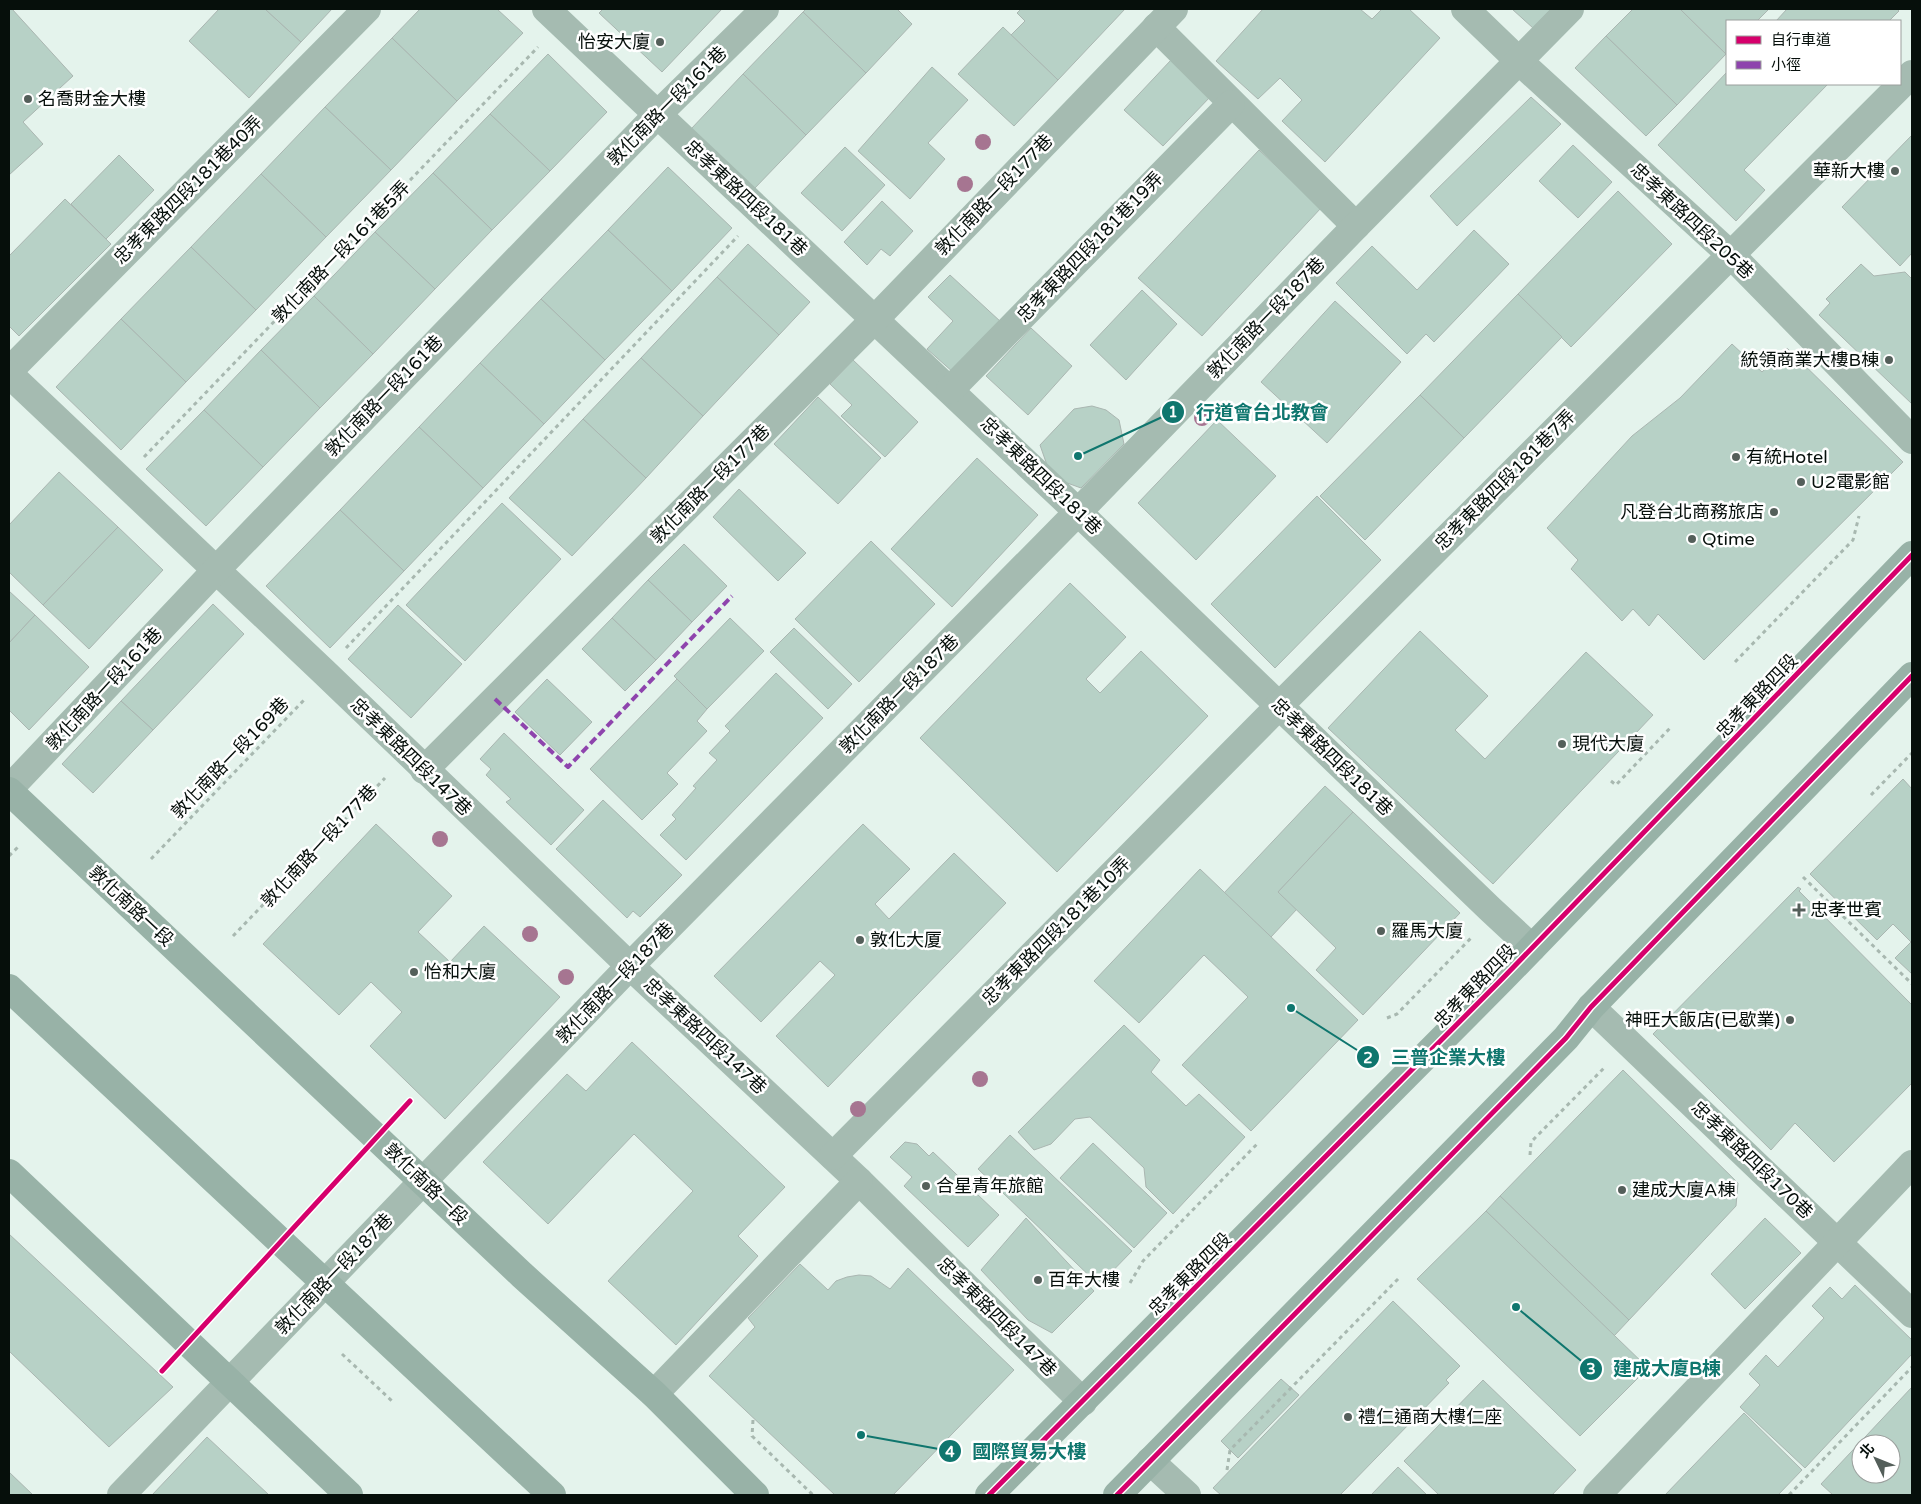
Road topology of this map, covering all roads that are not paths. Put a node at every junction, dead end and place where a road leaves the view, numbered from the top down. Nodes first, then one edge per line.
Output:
1 (367, 9) edge
2 (765, 9) edge
3 (1464, 9) edge
4 (1570, 9) edge
5 (553, 16) edge
6 (1165, 18) edge
7 (1519, 62) junction
8 (1912, 74) edge
9 (1901, 85) edge
10 (1901, 85) edge
11 (1231, 104) junction
12 (658, 114) junction
13 (1356, 226) junction
14 (1730, 255) junction
15 (875, 319) junction
16 (9, 372) edge
17 (950, 390) junction
18 (1912, 440) edge
19 (1078, 512) junction
20 (1912, 555) edge
21 (216, 570) junction
22 (1912, 676) edge
23 (1279, 706) junction
24 (424, 770) junction
25 (9, 790) edge
26 (1532, 948) junction
27 (630, 966) junction
28 (9, 988) edge
29 (1591, 1007) junction
30 (833, 1156) junction
31 (1912, 1164) edge
32 (9, 1173) edge
33 (859, 1180) junction
34 (424, 1181) junction
35 (1838, 1241) junction
36 (324, 1284) junction
37 (1912, 1314) edge
38 (231, 1381) junction
39 (654, 1394) junction
40 (1083, 1402) junction
41 (1150, 1461) junction
42 (121, 1495) edge
43 (350, 1495) edge
44 (552, 1495) edge
45 (755, 1495) edge
46 (989, 1495) edge
47 (1117, 1495) edge
48 (1187, 1495) edge
49 (1596, 1495) edge

1 - 16 street, 忠孝東路四段181巷40弄
2 - 12 street, 敦化南路一段161巷
3 - 7 street, 忠孝東路四段205巷
4 - 7 street, 敦化南路一段187巷
5 - 12 street, 忠孝東路四段181巷
6 - 11 street
6 - 15 street, 敦化南路一段177巷
7 - 13 street, 敦化南路一段187巷
7 - 14 street, 忠孝東路四段205巷
8 - 10 street, 忠孝東路四段181巷7弄
9 - 14 street, 忠孝東路四段181巷7弄
11 - 13 street
11 - 17 street, 忠孝東路四段181巷19弄
12 - 15 street, 忠孝東路四段181巷
12 - 21 street, 敦化南路一段161巷
13 - 19 street, 敦化南路一段187巷
14 - 18 street, 忠孝東路四段205巷
14 - 23 street, 忠孝東路四段181巷7弄
15 - 17 street, 忠孝東路四段181巷
15 - 24 street, 敦化南路一段177巷
16 - 21 street
17 - 19 street, 忠孝東路四段181巷
19 - 23 street, 忠孝東路四段181巷
19 - 27 street, 敦化南路一段187巷
20 - 26 main road, 忠孝東路四段
21 - 24 street, 忠孝東路四段147巷
21 - 25 street, 敦化南路一段161巷
22 - 29 main road
23 - 26 street, 忠孝東路四段181巷
23 - 30 street, 忠孝東路四段181巷10弄
24 - 27 street, 忠孝東路四段147巷
25 - 34 main road, 敦化南路一段
26 - 40 main road, 忠孝東路四段
27 - 30 street, 忠孝東路四段147巷
27 - 34 street, 敦化南路一段187巷
28 - 36 main road
29 - 35 street, 忠孝東路四段170巷
29 - 41 main road
30 - 33 street, 忠孝東路四段147巷
31 - 35 street
32 - 38 main road
33 - 39 street
33 - 40 street, 忠孝東路四段147巷
34 - 36 street, 敦化南路一段187巷
34 - 39 main road, 敦化南路一段
35 - 37 street, 忠孝東路四段170巷
35 - 49 street
36 - 38 street, 敦化南路一段187巷
36 - 44 main road
38 - 42 street, 敦化南路一段187巷
38 - 43 main road
39 - 45 main road, 敦化南路一段
40 - 46 main road, 忠孝東路四段
41 - 47 main road
41 - 48 street

